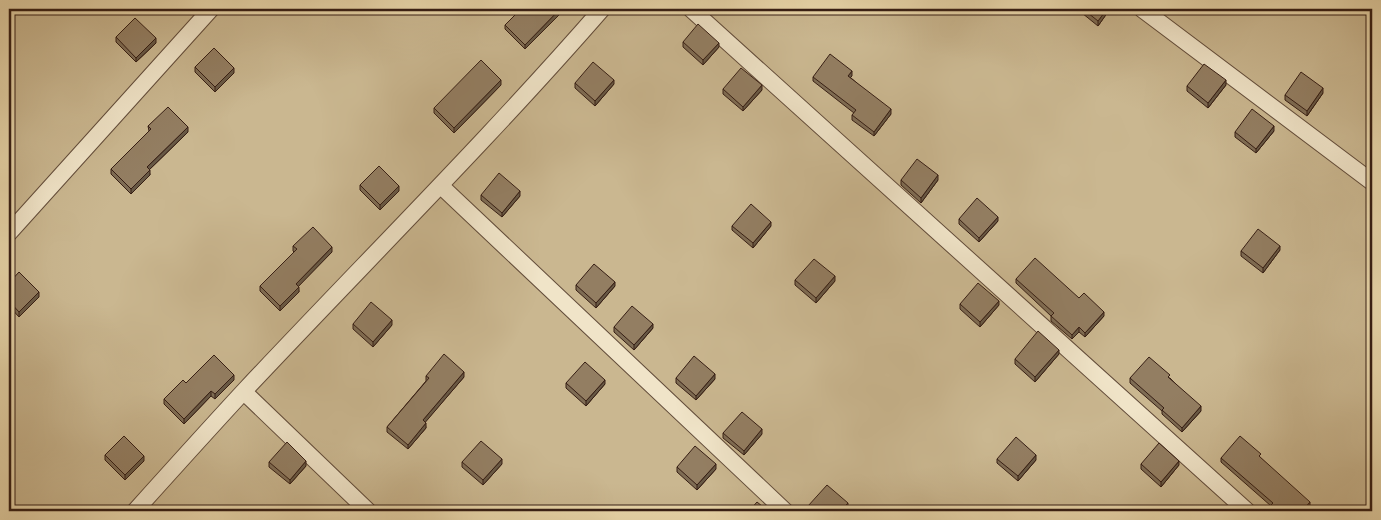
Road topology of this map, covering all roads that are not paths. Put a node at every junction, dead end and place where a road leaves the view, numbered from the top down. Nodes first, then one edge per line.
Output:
1 (211, 9) edge
2 (602, 9) edge
3 (690, 9) edge
4 (1142, 9) edge
5 (1372, 182) edge
6 (441, 186) junction
7 (9, 232) edge
8 (244, 392) junction
9 (135, 511) edge
10 (368, 511) edge
11 (785, 511) edge
12 (1246, 511) edge

1 - 7 lane
2 - 6 lane
3 - 12 lane
4 - 5 lane
6 - 8 lane
6 - 11 lane
8 - 9 lane
8 - 10 lane

